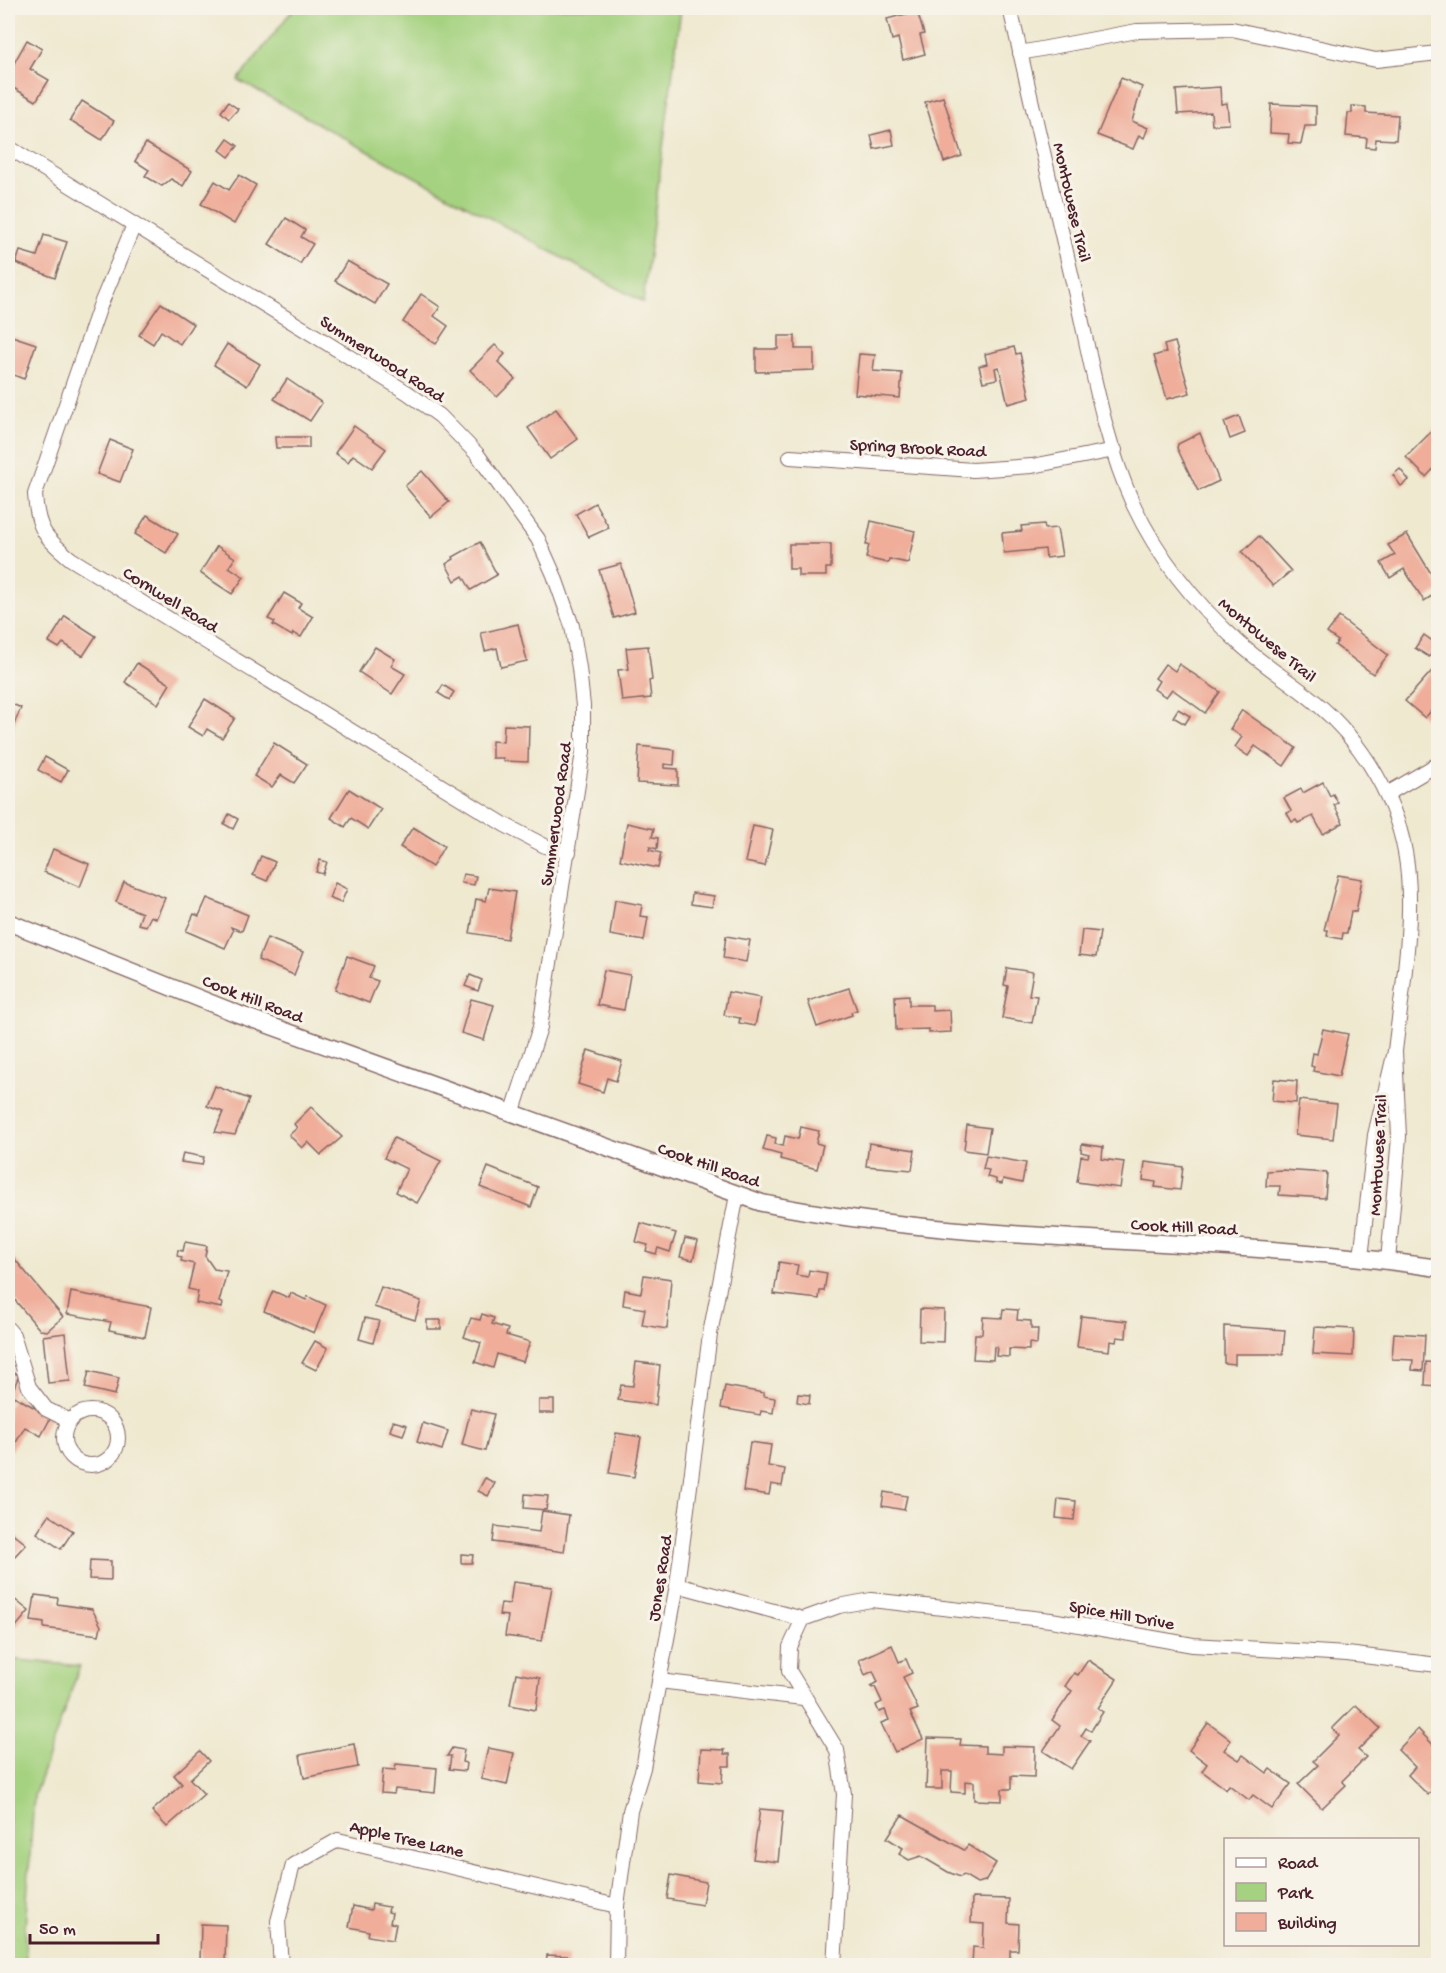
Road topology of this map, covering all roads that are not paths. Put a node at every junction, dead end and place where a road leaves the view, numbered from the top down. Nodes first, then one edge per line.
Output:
1 (1010, 8) edge
2 (1020, 53) junction
3 (1438, 53) edge
4 (8, 147) edge
5 (134, 225) junction
6 (1114, 450) junction
7 (790, 457) dead end
8 (1438, 764) edge
9 (1387, 794) junction
10 (569, 852) junction
11 (8, 922) edge
12 (1395, 1051) junction
13 (512, 1114) junction
14 (737, 1195) junction
15 (1361, 1258) junction
16 (1388, 1261) junction
17 (1438, 1269) edge
18 (8, 1329) edge
19 (70, 1421) junction
20 (677, 1586) junction
21 (803, 1619) junction
22 (1438, 1665) edge
23 (659, 1681) junction
24 (803, 1698) junction
25 (617, 1906) junction
26 (281, 1965) edge
27 (616, 1965) edge
28 (834, 1965) edge

1 - 2 street, Montowese Trail
2 - 3 street
2 - 6 street, Montowese Trail
4 - 5 street, Summerwood Road
5 - 10 street, Summerwood Road
5 - 10 street, Cornwell Road
6 - 7 street, Spring Brook Road
6 - 9 street, Montowese Trail
8 - 9 street
9 - 12 street, Montowese Trail
10 - 13 street, Summerwood Road
11 - 13 street, Cook Hill Road
12 - 15 street, Montowese Trail
12 - 16 street, Montowese Trail
13 - 14 street, Cook Hill Road
14 - 15 street, Cook Hill Road
14 - 20 street, Jones Road
15 - 16 street, Cook Hill Road
16 - 17 street, Cook Hill Road
18 - 19 street
19 - 19 street
20 - 21 street
20 - 23 street, Jones Road
21 - 22 street, Spice Hill Drive
21 - 24 street
23 - 24 street
23 - 25 street, Jones Road
24 - 28 street
25 - 26 street, Apple Tree Lane
25 - 27 street, Jones Road

